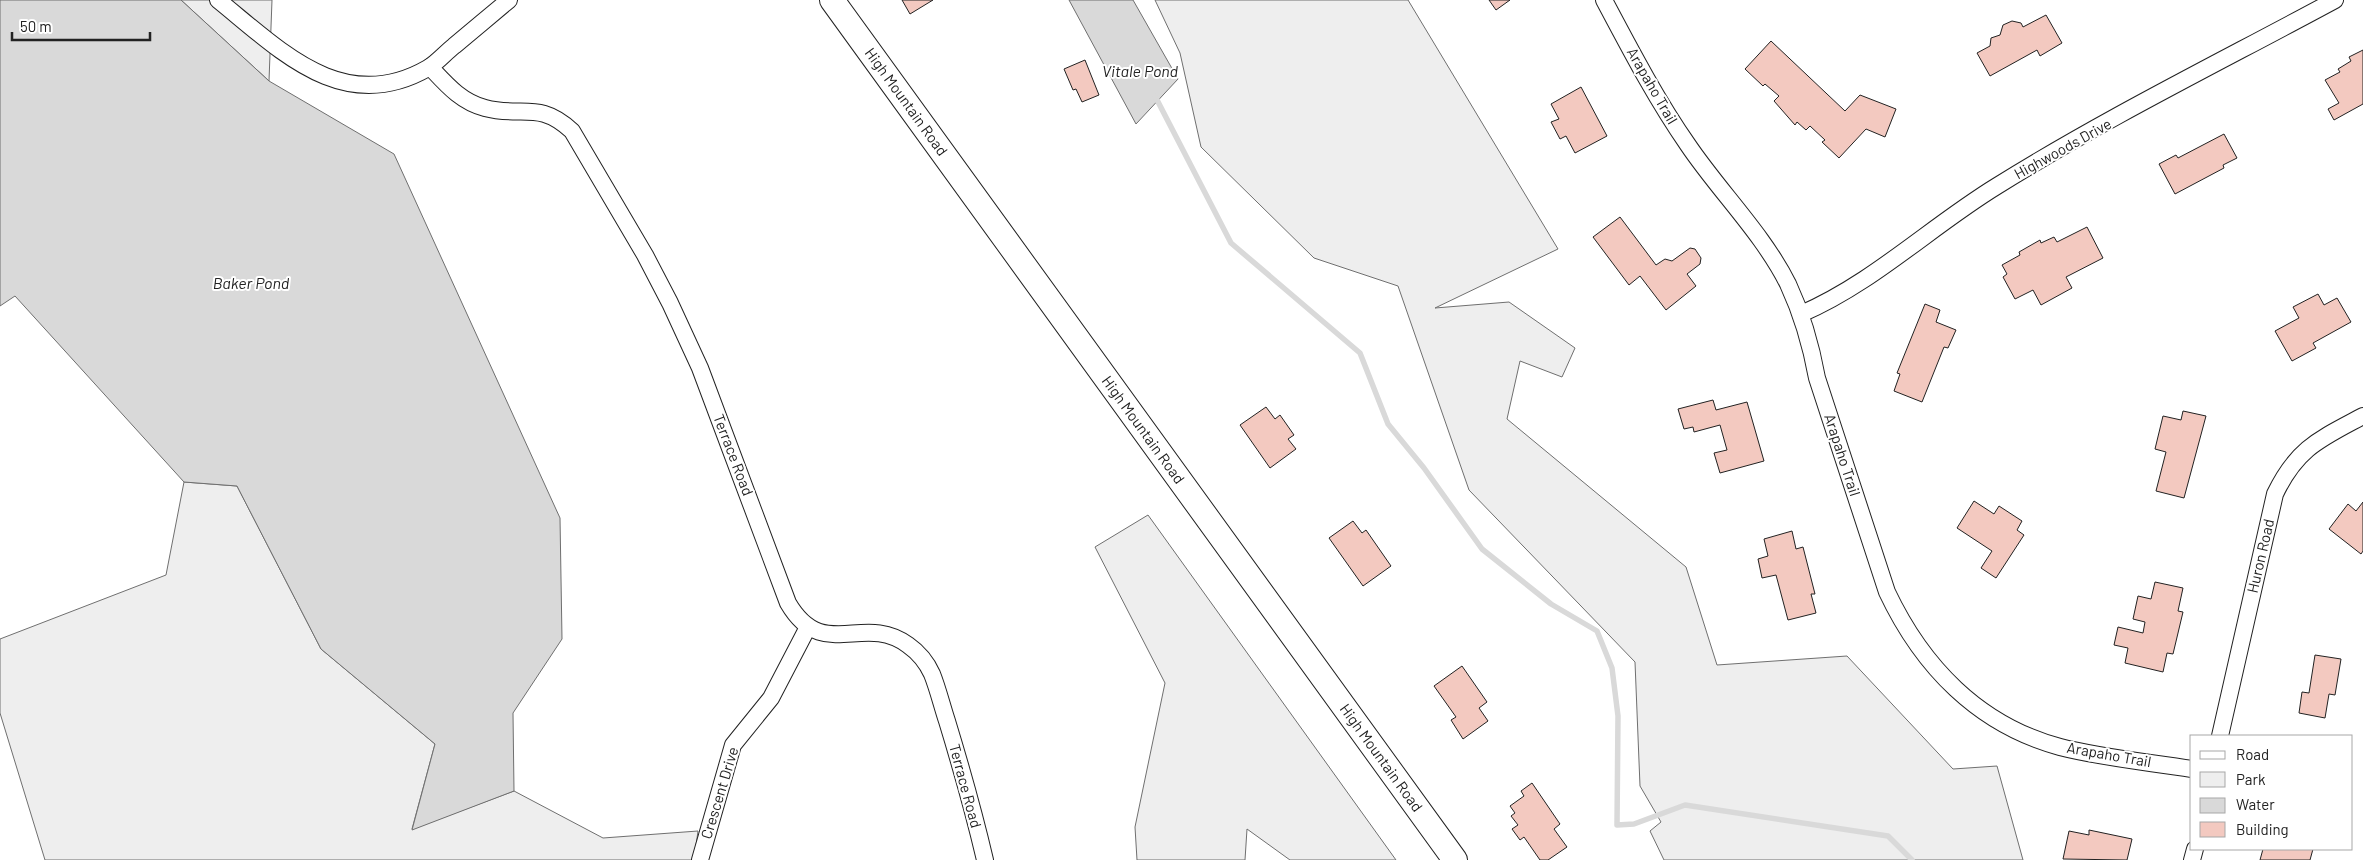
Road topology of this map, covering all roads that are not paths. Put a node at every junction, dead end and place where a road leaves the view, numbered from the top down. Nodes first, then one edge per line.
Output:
1 (218, 0) edge
2 (509, 0) edge
3 (832, 0) edge
4 (1604, 0) edge
5 (2335, 0) edge
6 (430, 67) junction
7 (1801, 314) junction
8 (2363, 416) edge
9 (808, 627) junction
10 (2220, 735) edge
11 (2190, 769) edge
12 (700, 860) edge
13 (985, 860) edge
14 (1454, 860) edge

1 - 6 street
2 - 6 street
3 - 14 main road, High Mountain Road
4 - 7 street, Arapaho Trail
5 - 7 street, Highwoods Drive
6 - 9 street, Terrace Road
7 - 11 street, Arapaho Trail
8 - 10 street, Huron Road
9 - 12 street, Crescent Drive
9 - 13 street, Terrace Road

